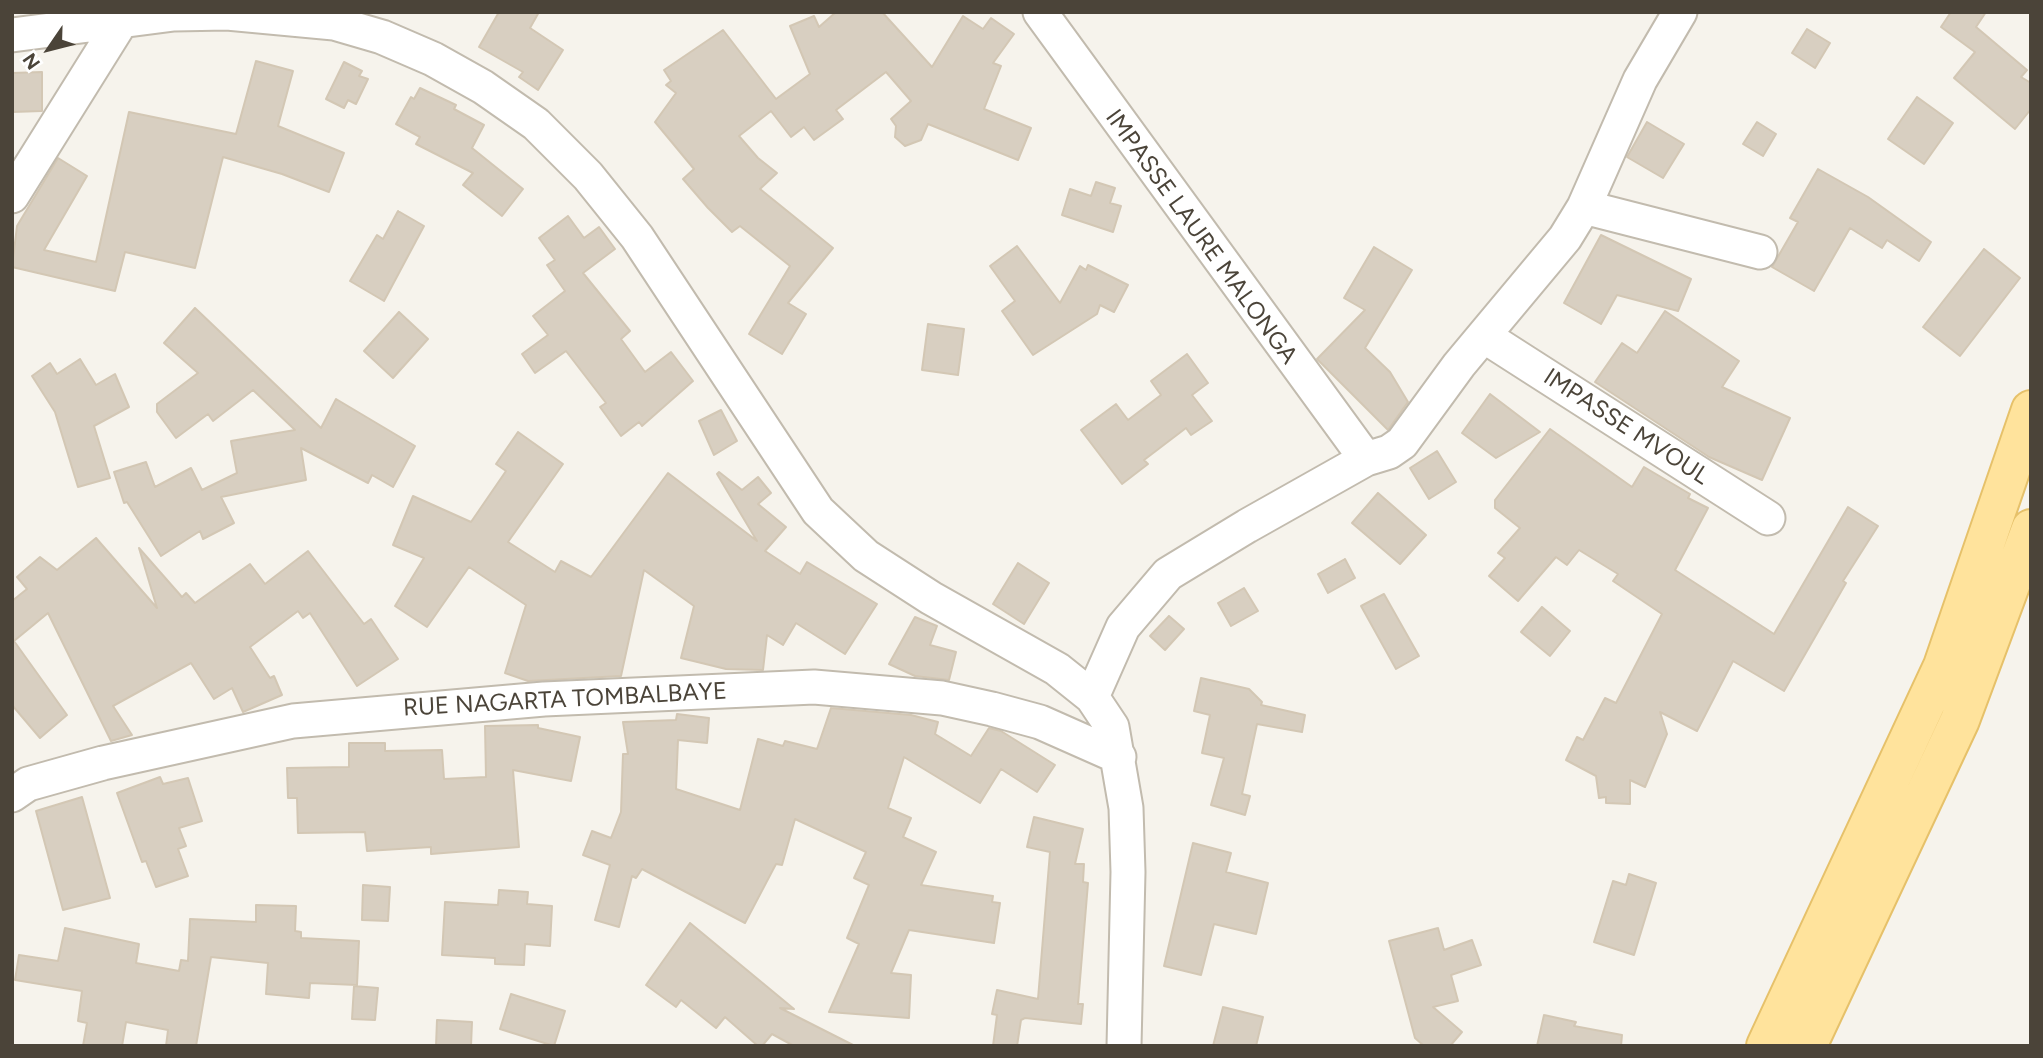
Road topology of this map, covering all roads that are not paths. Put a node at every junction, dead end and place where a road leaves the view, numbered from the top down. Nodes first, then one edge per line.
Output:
1 (1040, 12) edge
2 (1680, 12) edge
3 (138, 16) edge
4 (12, 35) edge
5 (12, 196) edge
6 (1584, 206) junction
7 (1760, 252) dead end
8 (1484, 336) junction
9 (2031, 410) edge
10 (1366, 459) junction
11 (1768, 518) dead end
12 (2031, 529) edge
13 (1092, 697) junction
14 (1119, 757) junction
15 (12, 795) edge
16 (1124, 1046) edge
17 (1766, 1046) edge
18 (1807, 1046) edge

1 - 10 street, IMPASSE LAURE MALONGA
2 - 6 street
3 - 4 street
3 - 5 street
3 - 13 street
6 - 7 street
6 - 8 street
8 - 10 street
8 - 11 street, IMPASSE MVOUL
9 - 17 main road
10 - 13 street
12 - 18 main road
13 - 14 street
14 - 15 street, RUE NAGARTA TOMBALBAYE
14 - 16 street

